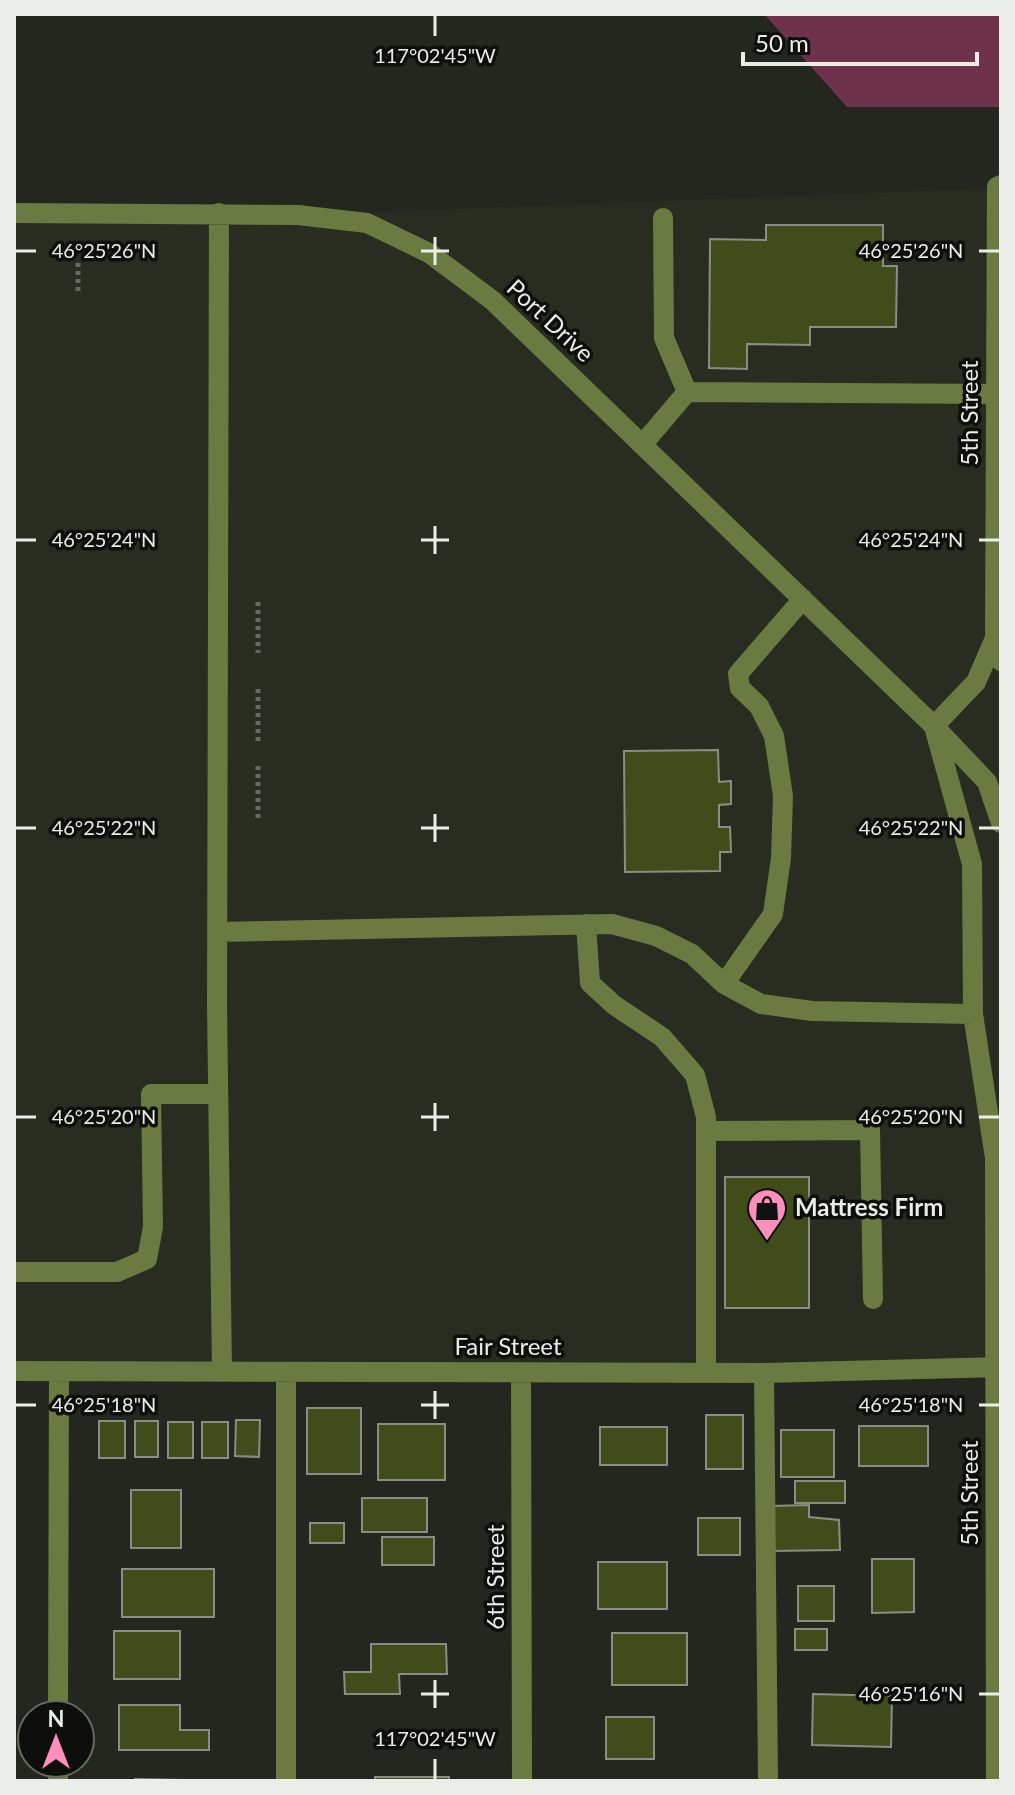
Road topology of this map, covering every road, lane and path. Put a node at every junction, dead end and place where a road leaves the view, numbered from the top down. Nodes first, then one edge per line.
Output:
1 (999, 186) edge
2 (14, 213) edge
3 (219, 213) junction
4 (663, 218) dead end
5 (78, 263) dead end
6 (999, 268) edge
7 (78, 291) dead end
8 (687, 392) junction
9 (996, 394) junction
10 (642, 445) junction
11 (803, 599) junction
12 (258, 602) dead end
13 (995, 638) junction
14 (258, 653) dead end
15 (1001, 661) edge
16 (258, 689) dead end
17 (934, 726) junction
18 (258, 741) dead end
19 (258, 766) dead end
20 (258, 822) dead end
21 (1001, 823) edge
22 (586, 924) junction
23 (217, 932) junction
24 (724, 984) junction
25 (973, 1014) junction
26 (218, 1094) junction
27 (1001, 1128) edge
28 (706, 1131) junction
29 (995, 1158) junction
30 (14, 1272) edge
31 (873, 1299) dead end
32 (999, 1367) edge
33 (14, 1371) edge
34 (59, 1371) junction
35 (222, 1372) junction
36 (286, 1372) junction
37 (521, 1373) junction
38 (706, 1373) junction
39 (764, 1373) junction
40 (58, 1699) edge
41 (286, 1781) edge
42 (522, 1781) edge
43 (768, 1781) edge
44 (996, 1781) edge

1 - 6 street, 5th Street
2 - 3 street, Port Drive
3 - 10 street, Port Drive
3 - 23 street
4 - 8 street
5 - 7 path
6 - 9 street, 5th Street
8 - 9 street
8 - 10 street
9 - 13 street, 5th Street
10 - 11 street, Port Drive
11 - 17 street, Port Drive
11 - 24 street
12 - 14 path
13 - 15 street, 5th Street
13 - 17 street, 5th Street
16 - 18 path
17 - 21 street
17 - 25 street, 5th Street
19 - 20 path
22 - 23 street
22 - 24 street
22 - 28 street
23 - 26 street
24 - 25 street
25 - 29 street, 5th Street
26 - 30 street
26 - 35 street
27 - 29 street, 5th Street
28 - 31 street
28 - 38 street
29 - 32 street, 5th Street
32 - 39 street, Fair Street
32 - 44 street, 5th Street
33 - 34 street, Fair Street
34 - 35 street, Fair Street
34 - 40 street
35 - 36 street, Fair Street
36 - 37 street, Fair Street
36 - 41 street
37 - 38 street, Fair Street
37 - 42 street, 6th Street
38 - 39 street, Fair Street
39 - 43 street

